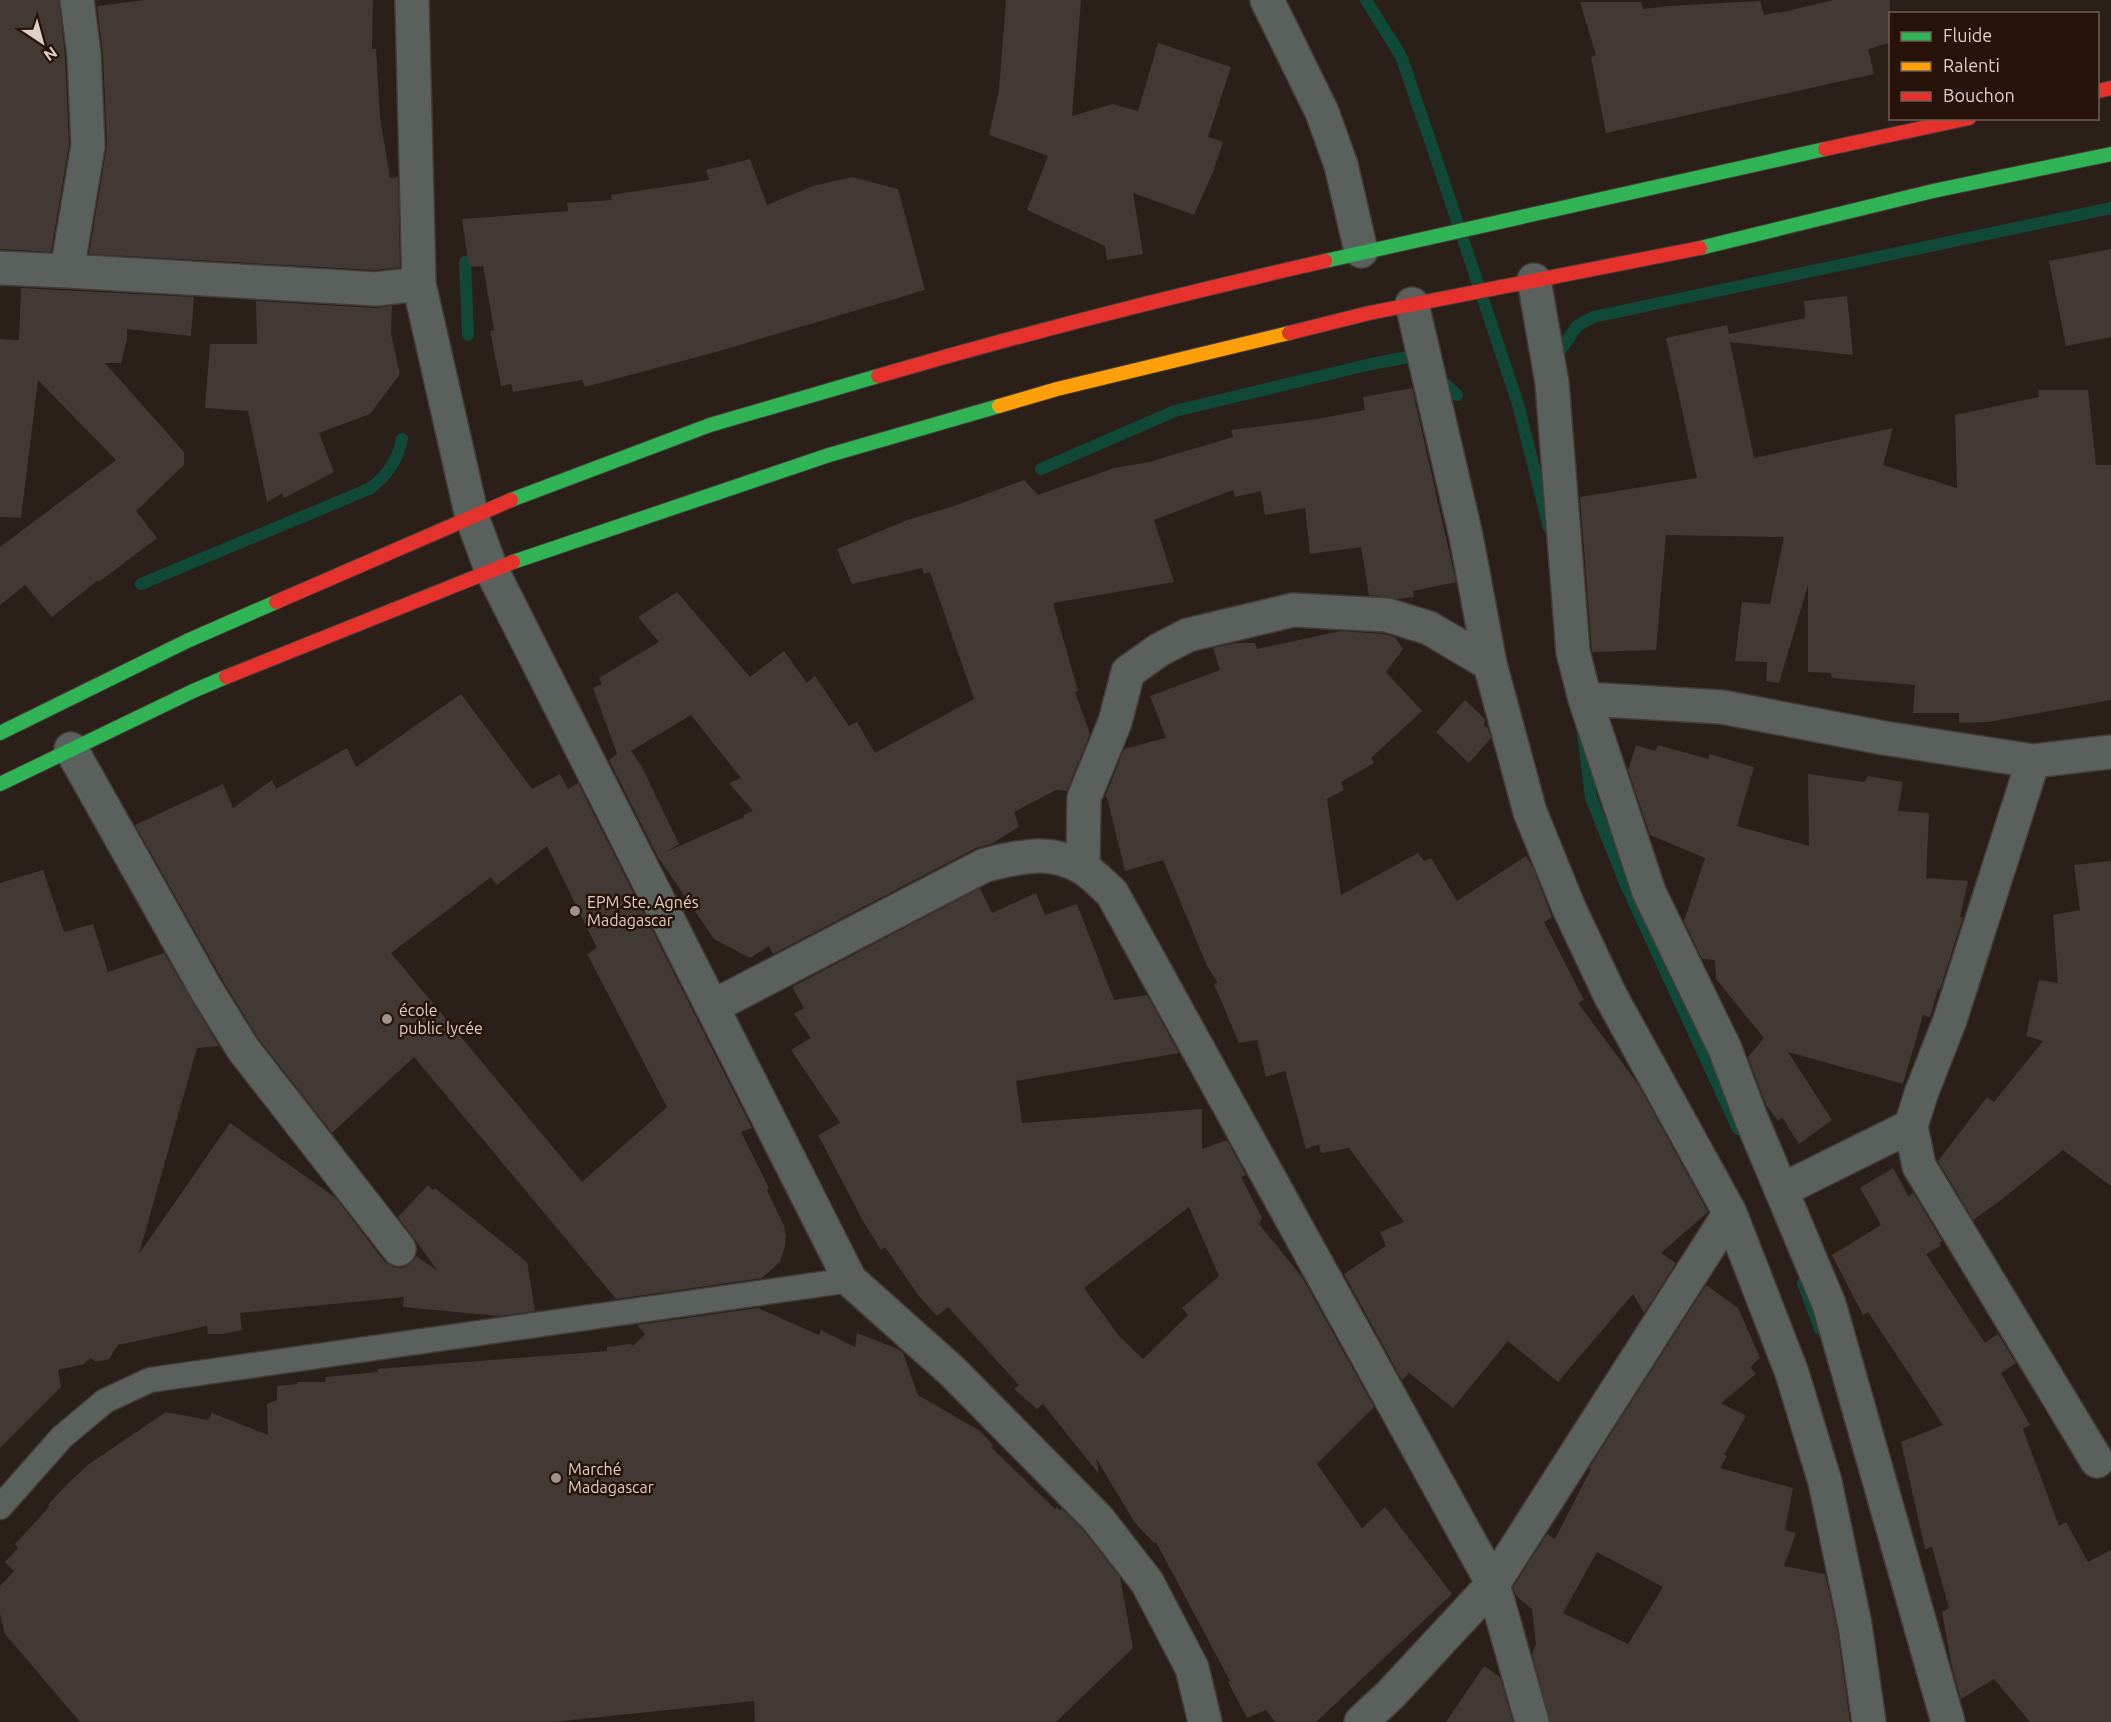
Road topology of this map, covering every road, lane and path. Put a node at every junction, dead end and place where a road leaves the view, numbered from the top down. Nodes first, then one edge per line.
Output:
1 (77, 0) edge
2 (412, 0) edge
3 (1267, 0) edge
4 (1960, 120) edge
5 (2111, 154) edge
6 (1361, 252) junction
7 (0, 268) edge
8 (67, 271) junction
9 (1525, 282) junction
10 (419, 284) junction
11 (1420, 303) junction
12 (472, 517) junction
13 (491, 569) junction
14 (1490, 664) junction
15 (1585, 699) junction
16 (0, 733) edge
17 (71, 750) junction
18 (2111, 752) edge
19 (2033, 761) junction
20 (0, 784) edge
21 (1083, 867) junction
22 (712, 1007) junction
23 (1911, 1126) junction
24 (1782, 1190) junction
25 (1730, 1213) junction
26 (399, 1249) dead end
27 (850, 1280) junction
28 (2106, 1458) edge
29 (0, 1507) edge
30 (1493, 1584) junction
31 (1205, 1722) edge
32 (1361, 1722) edge
33 (1532, 1722) edge
34 (1869, 1722) edge
35 (1948, 1722) edge

1 - 8 street
2 - 10 street
3 - 6 street
4 - 6 main road
5 - 9 main road
6 - 12 main road
7 - 8 street
8 - 10 street
9 - 11 main road
9 - 15 street
10 - 12 street
11 - 13 main road
11 - 14 street
12 - 13 street
12 - 16 main road
13 - 17 main road
13 - 22 street
14 - 21 street
14 - 25 street
15 - 19 street
15 - 24 street
17 - 20 main road
17 - 26 street
18 - 19 street
19 - 23 street
21 - 22 street
21 - 30 street
22 - 27 street
23 - 24 street
23 - 28 street
24 - 35 street
25 - 30 street
25 - 34 street
27 - 29 lane
27 - 31 street
30 - 32 street
30 - 33 street

